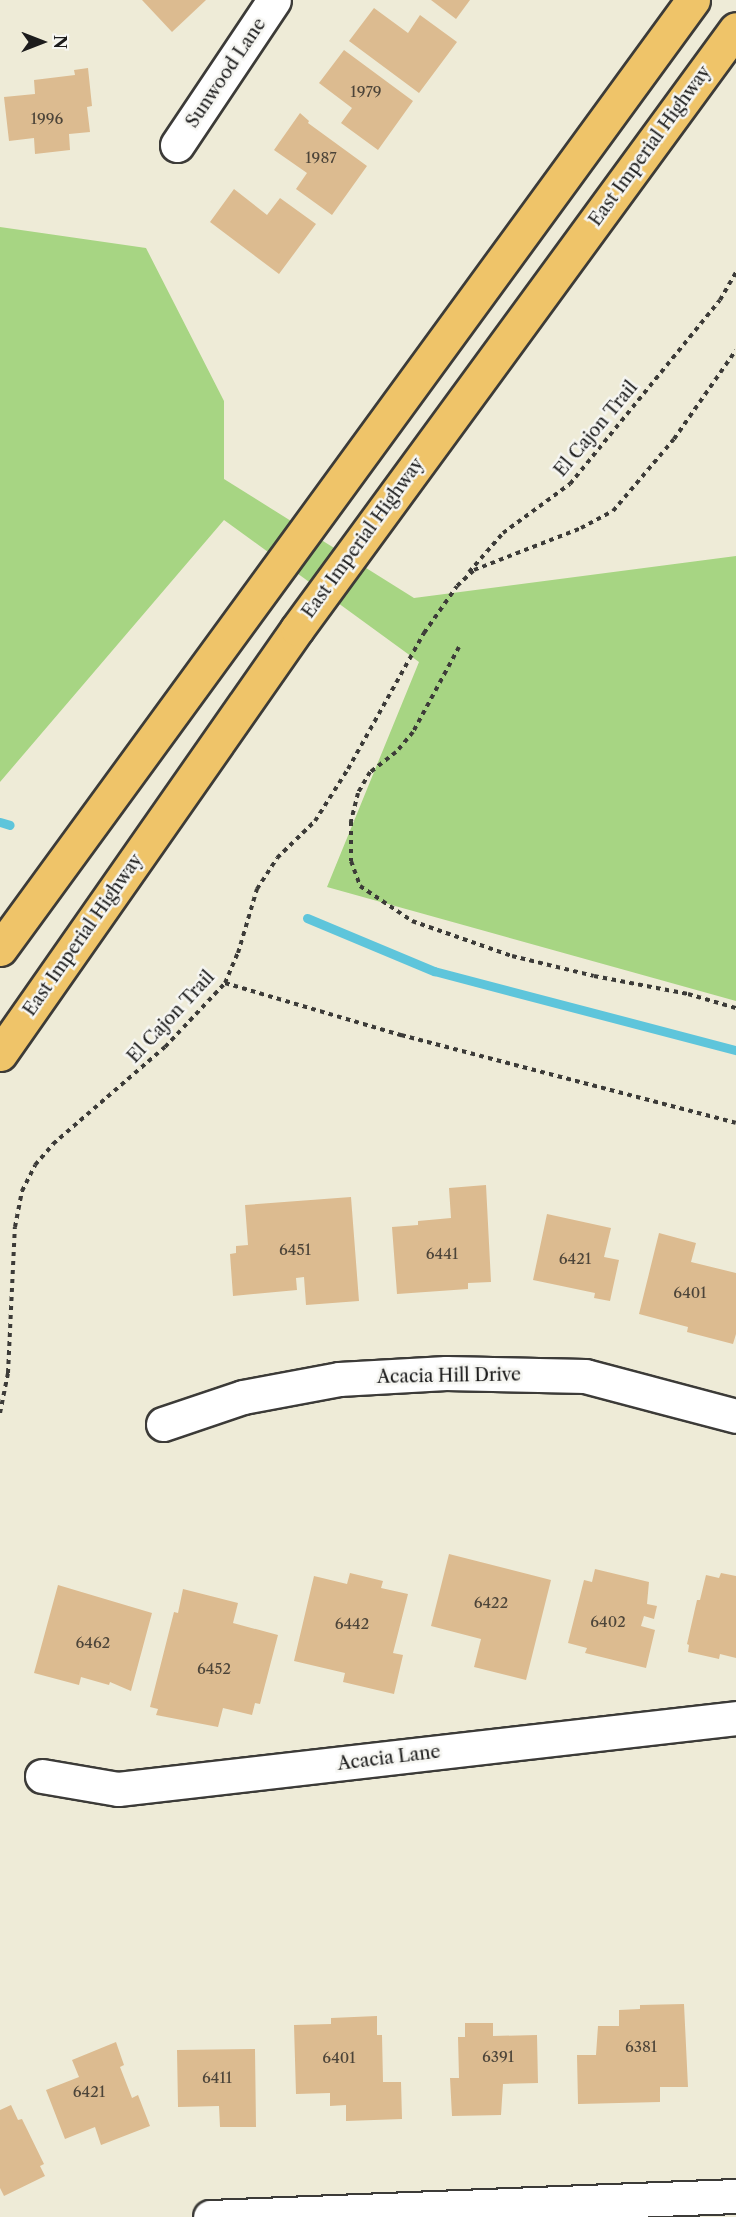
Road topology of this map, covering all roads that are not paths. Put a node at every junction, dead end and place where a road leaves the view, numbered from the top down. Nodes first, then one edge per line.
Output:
1 (274, 0) edge
2 (693, 0) edge
3 (736, 30) edge
4 (177, 145) dead end
5 (0, 949) edge
6 (0, 1054) edge
7 (736, 1416) edge
8 (163, 1424) dead end
9 (736, 1718) edge
10 (42, 1776) dead end
11 (736, 2196) edge
12 (210, 2217) edge

1 - 4 street, Sunwood Lane
2 - 5 highway
3 - 6 highway, East Imperial Highway
7 - 8 street, Acacia Hill Drive
9 - 10 street, Acacia Lane
11 - 12 street

